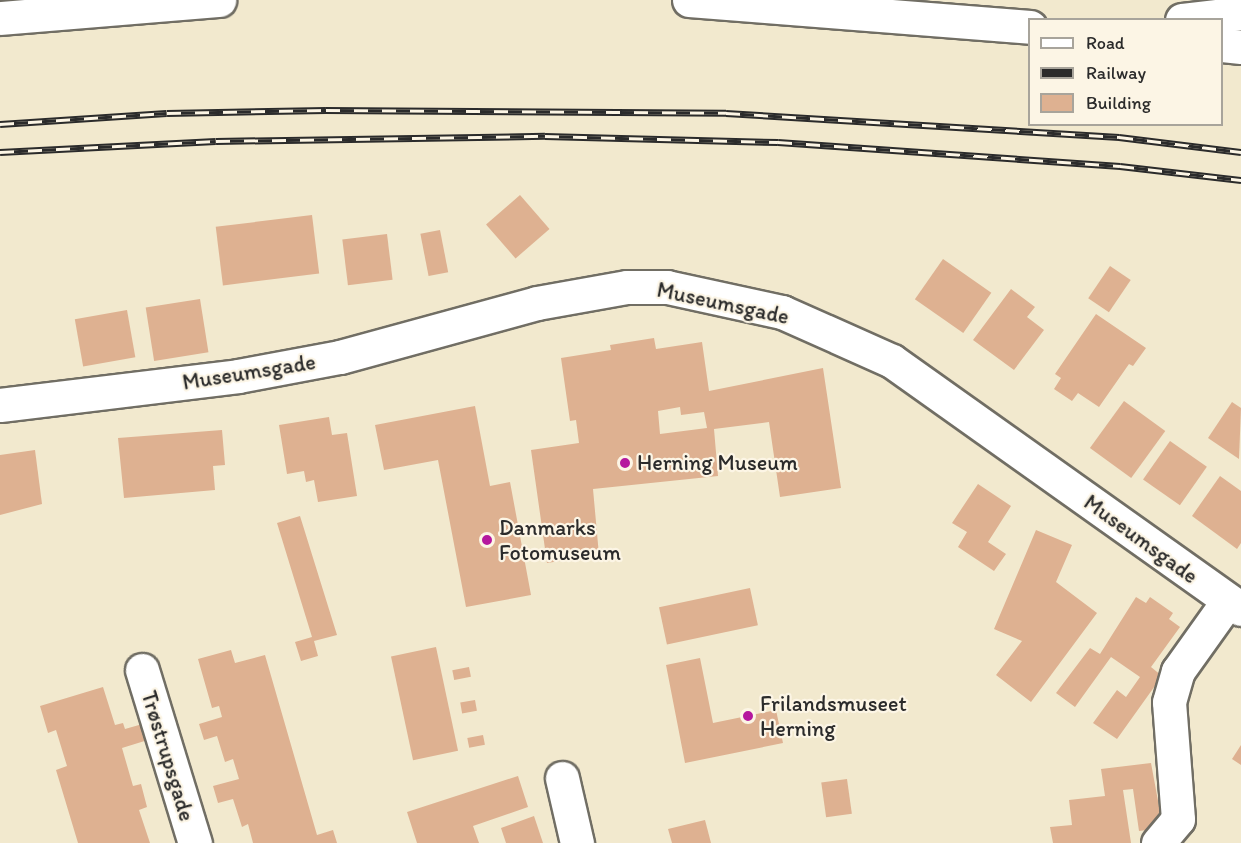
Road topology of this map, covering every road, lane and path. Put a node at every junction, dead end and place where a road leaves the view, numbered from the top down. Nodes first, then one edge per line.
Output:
1 (219, 0) edge
2 (689, 0) edge
3 (1241, 13) edge
4 (0, 18) edge
5 (1199, 18) edge
6 (1028, 27) edge
7 (1223, 45) edge
8 (1241, 47) edge
9 (0, 405) edge
10 (1234, 605) edge
11 (142, 670) dead end
12 (562, 778) dead end
13 (195, 843) edge
14 (577, 843) edge
15 (1158, 843) edge

1 - 4 street
2 - 6 street
3 - 5 street
7 - 8 street
9 - 10 street, Museumsgade
10 - 15 street, Museumsgade
11 - 13 street, Trøstrupsgade
12 - 14 street

